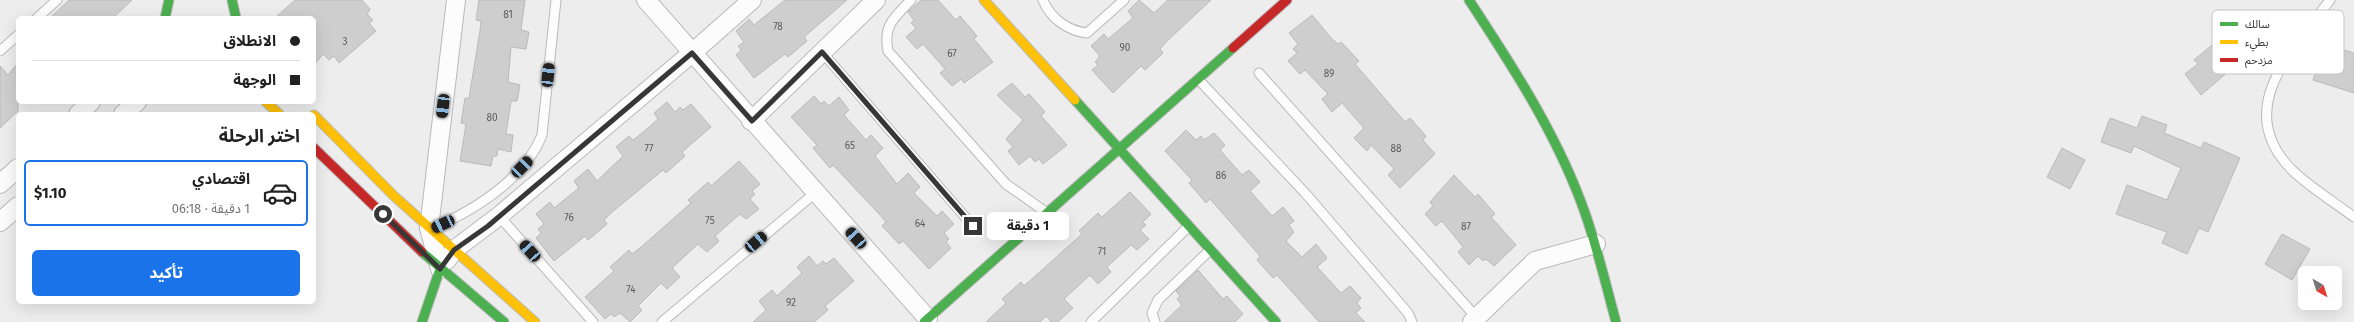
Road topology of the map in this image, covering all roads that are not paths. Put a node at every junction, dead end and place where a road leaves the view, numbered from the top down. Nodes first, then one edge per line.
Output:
1 (56, 0) edge
2 (232, 0) edge
3 (456, 0) edge
4 (556, 0) edge
5 (646, 0) edge
6 (752, 0) edge
7 (876, 0) edge
8 (910, 0) edge
9 (984, 0) edge
10 (1043, 0) edge
11 (1124, 0) edge
12 (1287, 0) edge
13 (1469, 0) edge
14 (2330, 0) edge
15 (166, 3) edge
16 (244, 5) dead end
17 (2323, 10) edge
18 (39, 16) edge
19 (165, 16) edge
20 (236, 16) edge
21 (237, 16) edge
22 (16, 37) edge
23 (0, 51) edge
24 (822, 52) junction
25 (692, 53) junction
26 (1259, 73) dead end
27 (2276, 74) edge
28 (1198, 79) junction
29 (89, 104) edge
30 (135, 104) edge
31 (268, 104) edge
32 (306, 106) dead end
33 (80, 112) edge
34 (125, 112) edge
35 (276, 112) edge
36 (312, 112) edge
37 (316, 116) edge
38 (752, 121) junction
39 (316, 150) edge
40 (1118, 150) junction
41 (16, 170) edge
42 (0, 184) edge
43 (815, 192) junction
44 (16, 208) edge
45 (1047, 213) junction
46 (499, 216) junction
47 (2354, 217) edge
48 (0, 222) edge
49 (973, 226) dead end
50 (1189, 226) junction
51 (430, 229) junction
52 (1596, 244) junction
53 (454, 250) junction
54 (1210, 250) junction
55 (440, 269) junction
56 (926, 320) edge
57 (1474, 320) edge
58 (422, 322) edge
59 (504, 322) edge
60 (535, 322) edge
61 (593, 322) edge
62 (662, 322) edge
63 (1091, 322) edge
64 (1155, 322) edge
65 (1276, 322) edge
66 (1412, 322) edge
67 (1616, 322) edge

1 - 18 lane
2 - 20 street
3 - 51 street
4 - 51 lane
5 - 25 street
6 - 25 street
7 - 24 street
8 - 45 lane
9 - 40 street
10 - 11 lane
12 - 28 street
13 - 52 street
14 - 17 lane
15 - 19 street
16 - 21 street
22 - 23 lane
24 - 38 street
24 - 49 lane
25 - 38 street
25 - 46 street
26 - 57 lane
27 - 47 lane
28 - 40 street
28 - 66 lane
29 - 33 street
30 - 34 street
31 - 35 street
32 - 36 street
37 - 51 street
38 - 43 street
39 - 55 street
40 - 45 street
40 - 50 street
41 - 42 street
43 - 56 street
43 - 62 lane
44 - 48 street
45 - 56 street
46 - 53 street
46 - 61 lane
50 - 54 street
50 - 63 lane
51 - 53 street
51 - 55 street
52 - 57 street
52 - 67 street
53 - 55 street
53 - 60 street
54 - 64 lane
54 - 65 street
55 - 58 street
55 - 59 street

